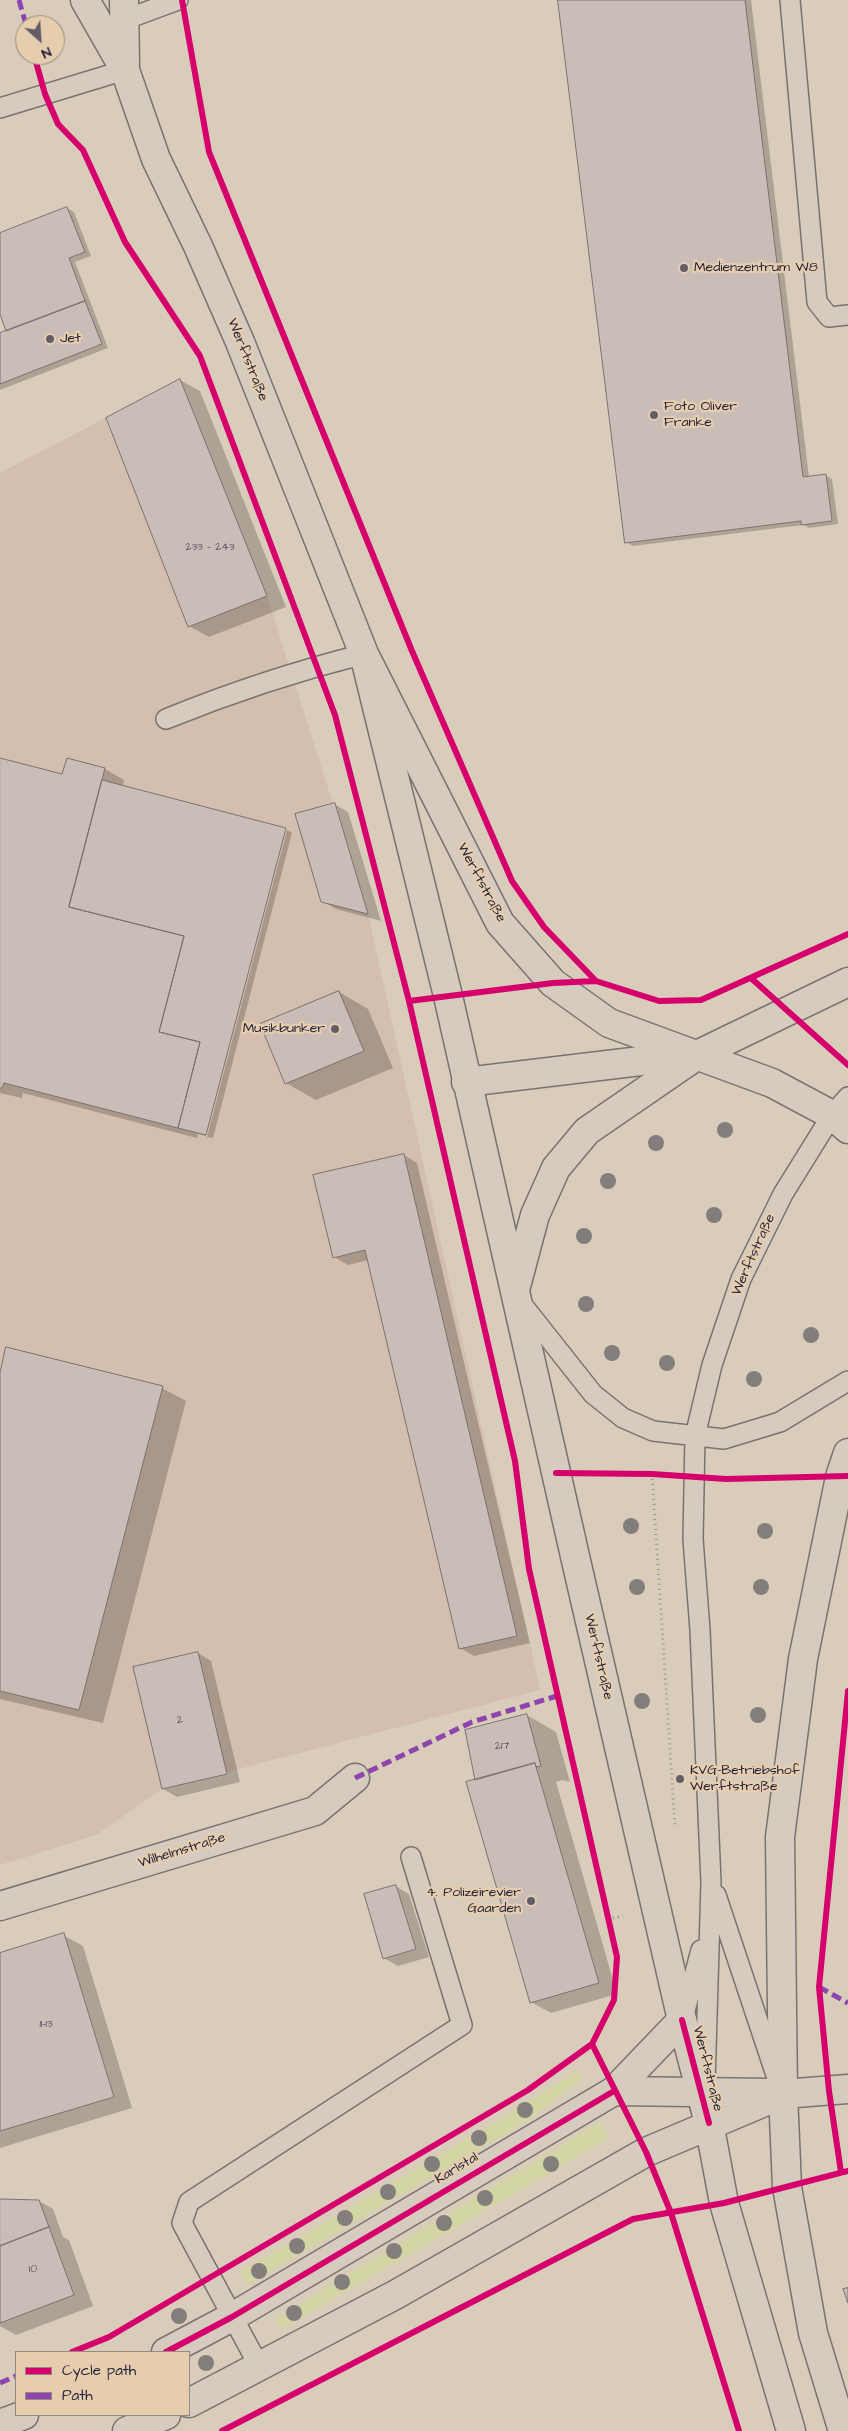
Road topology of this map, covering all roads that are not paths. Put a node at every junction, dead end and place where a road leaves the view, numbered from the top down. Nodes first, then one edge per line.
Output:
1 (86, 0) edge
2 (178, 0) edge
3 (790, 0) edge
4 (124, 10) edge
5 (125, 70) junction
6 (0, 108) edge
7 (848, 315) edge
8 (364, 654) junction
9 (166, 719) dead end
10 (848, 982) edge
11 (698, 1054) junction
12 (466, 1082) junction
13 (843, 1113) edge
14 (514, 1294) junction
15 (848, 1381) edge
16 (694, 1436) junction
17 (848, 1453) edge
18 (355, 1778) dead end
19 (411, 1857) dead end
20 (711, 1882) junction
21 (0, 1906) edge
22 (682, 2020) junction
23 (848, 2089) edge
24 (614, 2091) junction
25 (702, 2092) junction
26 (782, 2094) junction
27 (709, 2123) junction
28 (232, 2317) junction
29 (168, 2351) edge
30 (259, 2366) junction
31 (190, 2402) edge
32 (22, 2416) edge
33 (164, 2416) edge
34 (0, 2425) edge
35 (127, 2431) edge
36 (791, 2431) edge
37 (843, 2431) edge

1 - 5 main road, Werftstraße
2 - 4 lane
3 - 7 lane
4 - 5 main road, Werftstraße
5 - 6 lane
5 - 8 main road, Werftstraße
8 - 9 lane
8 - 11 main road, Werftstraße
8 - 12 main road, Werftstraße
10 - 11 main road
11 - 12 main road, Werftstraße
11 - 13 main road, Werftstraße
11 - 14 main road, Werftstraße
12 - 14 main road, Werftstraße
13 - 16 lane, Werftstraße
14 - 16 lane
14 - 22 main road, Werftstraße
15 - 16 lane
16 - 20 lane, Werftstraße
17 - 26 main road, Werftstraße
18 - 21 main road, Wilhelmstraße
19 - 28 lane
20 - 22 lane, Werftstraße
20 - 25 lane, Werftstraße
20 - 26 lane, Werftstraße
22 - 24 main road, Karlstal
22 - 25 main road, Werftstraße
23 - 26 main road
24 - 25 main road
24 - 28 main road, Karlstal
25 - 26 main road
25 - 27 main road, Werftstraße
26 - 27 main road
26 - 37 main road, Werftstraße
27 - 30 main road
27 - 36 main road, Werftstraße
28 - 29 main road, Karlstal
28 - 30 lane
30 - 31 main road
32 - 34 main road
33 - 35 main road

